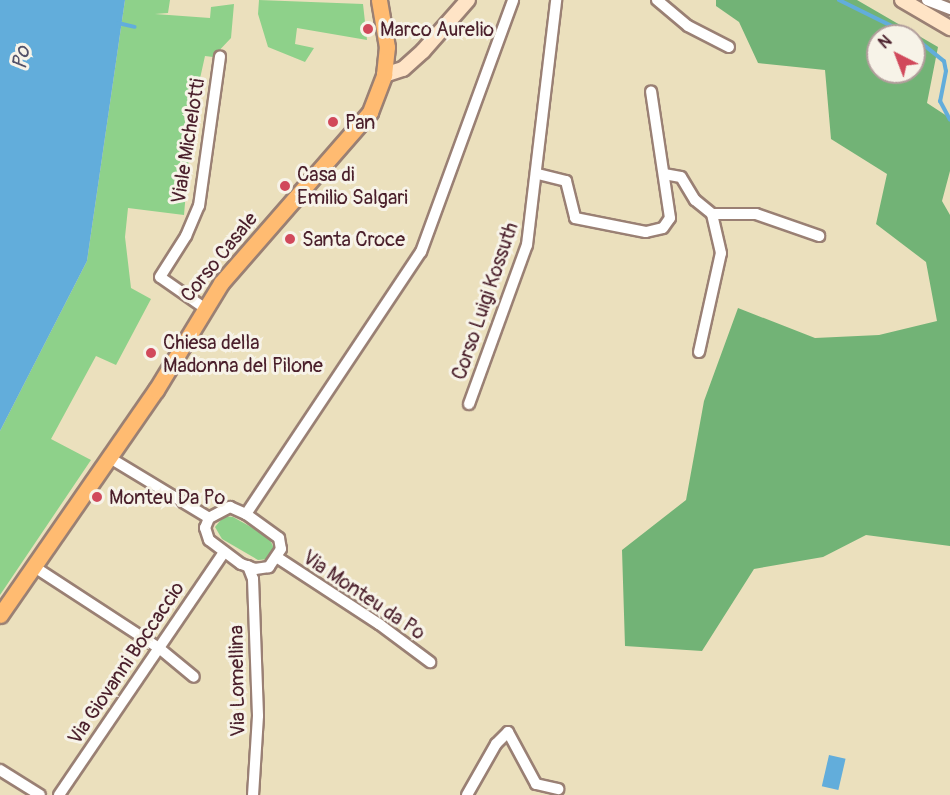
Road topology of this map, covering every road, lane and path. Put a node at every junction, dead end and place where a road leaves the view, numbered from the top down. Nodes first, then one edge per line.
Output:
1 (379, 0) edge
2 (468, 0) edge
3 (513, 0) edge
4 (556, 0) edge
5 (657, 0) edge
6 (927, 0) edge
7 (906, 1) edge
8 (950, 9) edge
9 (950, 28) edge
10 (729, 47) dead end
11 (220, 56) dead end
12 (384, 75) junction
13 (651, 91) dead end
14 (538, 174) junction
15 (664, 174) junction
16 (712, 214) junction
17 (819, 236) dead end
18 (203, 307) junction
19 (699, 352) dead end
20 (469, 404) dead end
21 (110, 458) junction
22 (246, 514) junction
23 (209, 518) junction
24 (224, 552) junction
25 (278, 558) junction
26 (33, 566) junction
27 (248, 566) junction
28 (0, 615) edge
29 (159, 648) junction
30 (430, 662) dead end
31 (194, 677) dead end
32 (0, 770) edge
33 (558, 789) dead end
34 (40, 795) edge
35 (59, 795) edge
36 (253, 795) edge
37 (467, 795) edge

1 - 12 main road, Corso Casale
2 - 12 main road
3 - 22 street
4 - 14 street, Corso Luigi Kossuth
5 - 10 street
6 - 8 street
7 - 9 main road
11 - 18 street, Viale Michelotti
12 - 18 main road, Corso Casale
13 - 15 street
14 - 15 street
14 - 20 street, Corso Luigi Kossuth
15 - 16 street
16 - 17 street
16 - 19 street
18 - 21 main road, Corso Casale
21 - 23 street
21 - 26 main road, Corso Casale
22 - 23 street
22 - 25 street
23 - 24 street
24 - 27 street
24 - 29 street, Via Giovanni Boccaccio
25 - 27 street
25 - 30 street, Via Monteu da Po
26 - 28 main road, Corso Casale
26 - 29 street
27 - 36 street, Via Lomellina
29 - 31 street
29 - 35 street, Via Giovanni Boccaccio
32 - 34 street
33 - 37 street

